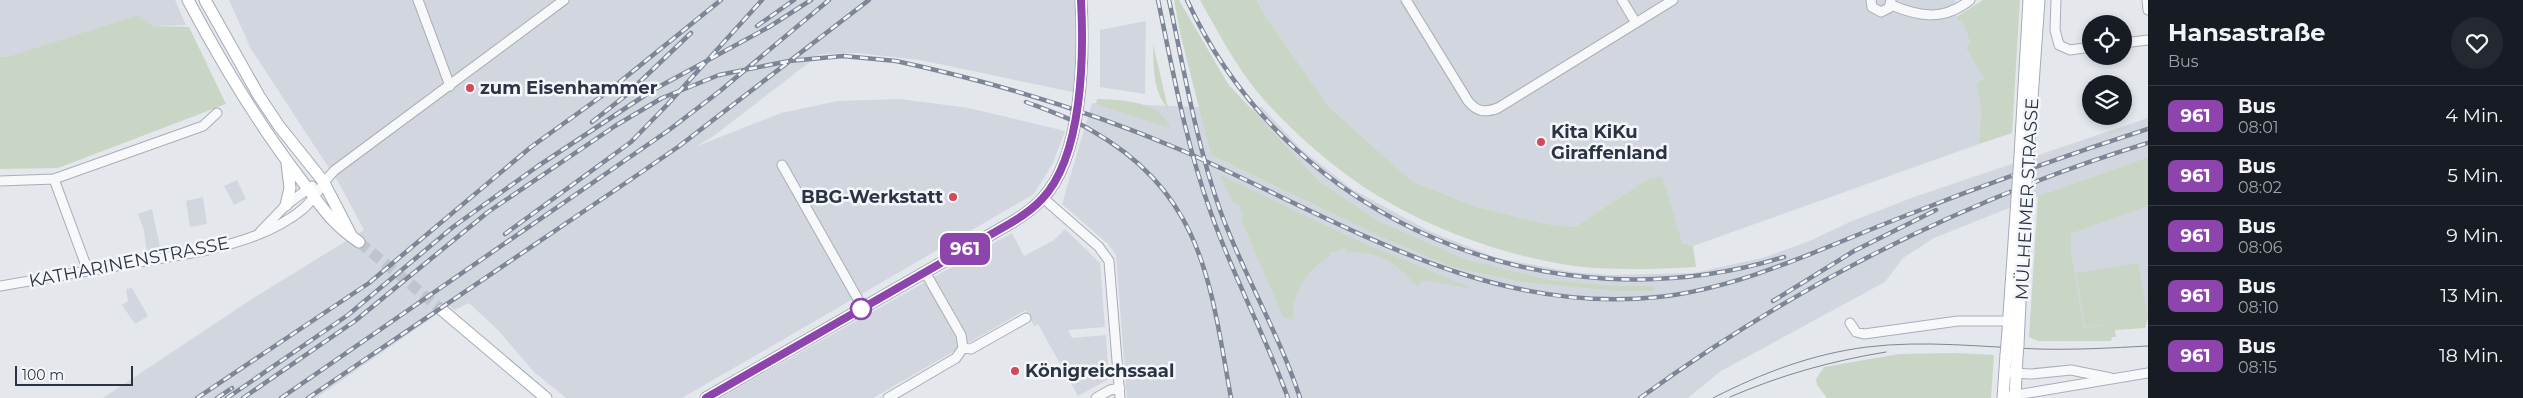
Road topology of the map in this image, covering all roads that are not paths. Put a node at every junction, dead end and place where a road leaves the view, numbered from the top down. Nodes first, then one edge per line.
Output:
1 (188, 0) edge
2 (205, 0) edge
3 (418, 0) edge
4 (564, 0) edge
5 (1081, 0) edge
6 (1406, 0) edge
7 (1622, 0) edge
8 (1673, 0) edge
9 (1871, 0) edge
10 (1970, 0) edge
11 (2029, 0) edge
12 (2039, 0) edge
13 (2056, 0) edge
14 (2147, 0) edge
15 (1891, 3) edge
16 (2148, 10) edge
17 (1636, 23) junction
18 (2148, 40) edge
19 (2132, 42) edge
20 (2082, 48) edge
21 (450, 86) junction
22 (217, 113) dead end
23 (2024, 155) junction
24 (287, 163) junction
25 (782, 165) dead end
26 (54, 179) junction
27 (0, 181) edge
28 (323, 181) junction
29 (311, 192) junction
30 (1043, 198) junction
31 (2021, 198) junction
32 (286, 205) junction
33 (257, 234) junction
34 (88, 271) junction
35 (925, 272) junction
36 (0, 286) edge
37 (863, 308) junction
38 (442, 310) tunnel mouth
39 (1026, 318) dead end
40 (2009, 321) junction
41 (1850, 324) dead end
42 (963, 348) junction
43 (2012, 350) junction
44 (2066, 370) junction
45 (2082, 371) junction
46 (2011, 373) junction
47 (2148, 373) edge
48 (2116, 379) junction
49 (2079, 386) junction
50 (1120, 388) junction
51 (2064, 388) junction
52 (2009, 397) edge
53 (546, 398) edge
54 (706, 398) edge
55 (888, 398) edge
56 (1096, 398) edge
57 (1120, 398) edge

1 - 24 main road
2 - 28 main road
3 - 21 street
4 - 21 street
5 - 30 main road
6 - 17 street
7 - 17 street
8 - 17 street
9 - 15 street
10 - 15 street
11 - 23 main road, MÜLHEIMER STRASSE
12 - 23 main road, MÜLHEIMER STRASSE
13 - 20 street
14 - 16 street
18 - 19 street
21 - 28 street
22 - 26 street
23 - 31 main road, MÜLHEIMER STRASSE, bridge
24 - 29 main road
24 - 32 main road
25 - 37 street
26 - 27 street
26 - 34 street
28 - 29 street, KATHARINENSTRASSE
28 - 29 main road
29 - 32 street, KATHARINENSTRASSE
29 - 33 street, KATHARINENSTRASSE
30 - 35 main road
30 - 50 street
31 - 40 main road, MÜLHEIMER STRASSE
31 - 43 main road, MÜLHEIMER STRASSE
32 - 33 street, KATHARINENSTRASSE
33 - 34 street, KATHARINENSTRASSE
34 - 36 street, KATHARINENSTRASSE
35 - 37 main road
35 - 42 street
37 - 54 main road
38 - 53 main road
39 - 42 street
40 - 41 street, MÜLHEIMER STRASSE
40 - 43 main road, MÜLHEIMER STRASSE
42 - 55 street
43 - 46 main road, MÜLHEIMER STRASSE
44 - 45 street
44 - 46 street
44 - 51 street
45 - 48 street
45 - 49 street
46 - 52 main road, MÜLHEIMER STRASSE
47 - 48 street
48 - 49 street
49 - 51 street
50 - 56 street
50 - 57 street
51 - 52 street

